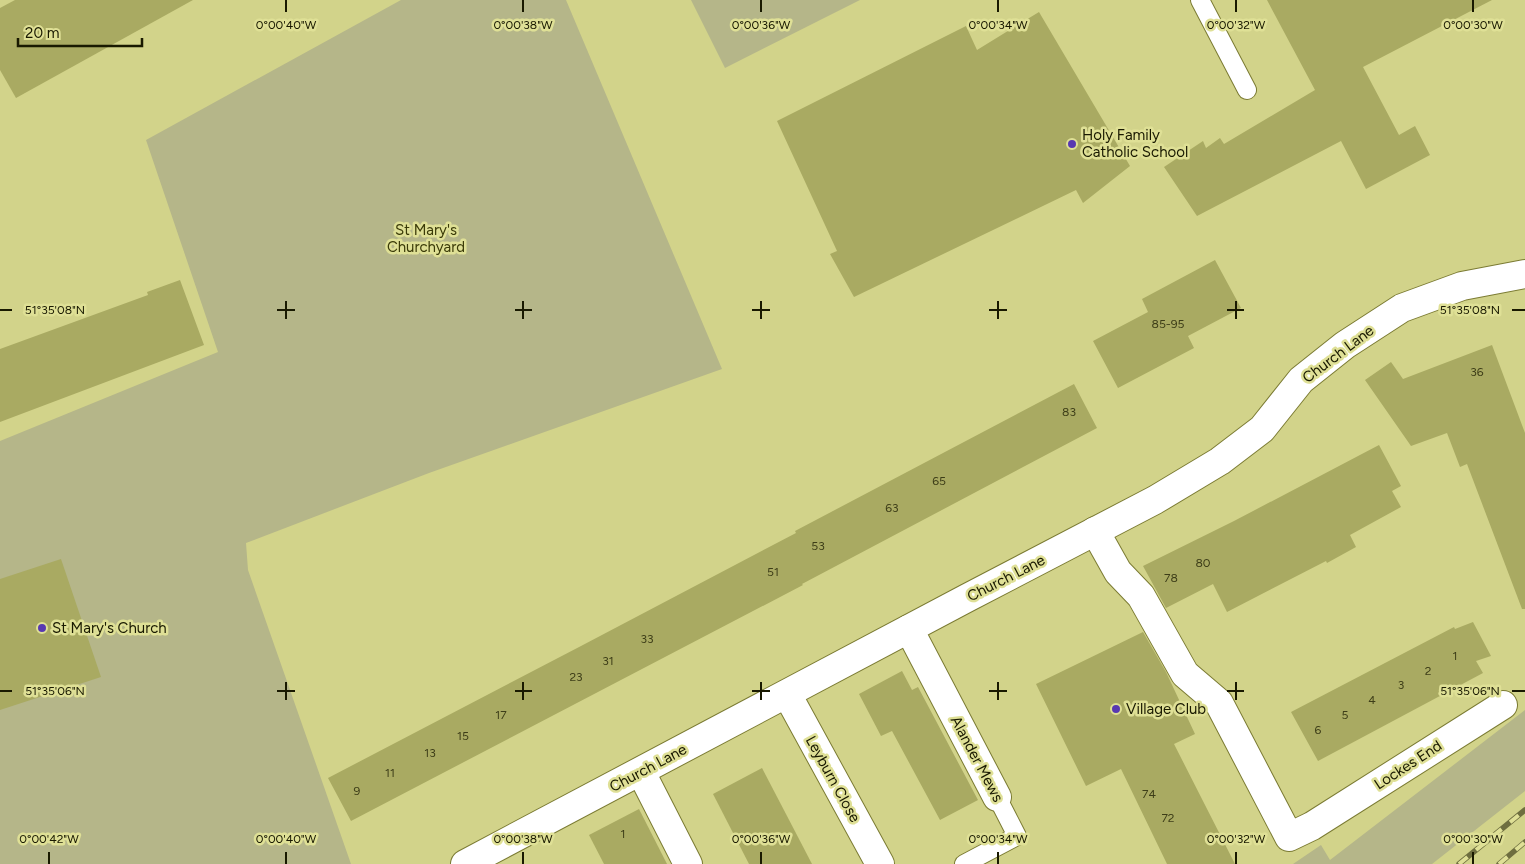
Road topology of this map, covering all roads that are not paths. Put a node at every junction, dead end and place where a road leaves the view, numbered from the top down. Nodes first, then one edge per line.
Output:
1 (1200, 0) edge
2 (1248, 90) dead end
3 (1525, 274) edge
4 (1095, 531) junction
5 (909, 629) junction
6 (787, 694) junction
7 (1503, 705) dead end
8 (641, 772) junction
9 (997, 797) joint
10 (465, 864) edge
11 (688, 864) edge
12 (880, 864) edge
13 (964, 864) edge

1 - 2 lane
3 - 4 street, Church Lane
4 - 5 street, Church Lane
4 - 7 street, Lockes End
5 - 6 street, Church Lane
5 - 9 street, Alander Mews
6 - 8 street, Church Lane
6 - 12 street, Leyburn Close
8 - 10 street, Church Lane
8 - 11 street
9 - 13 lane, Alander Mews

